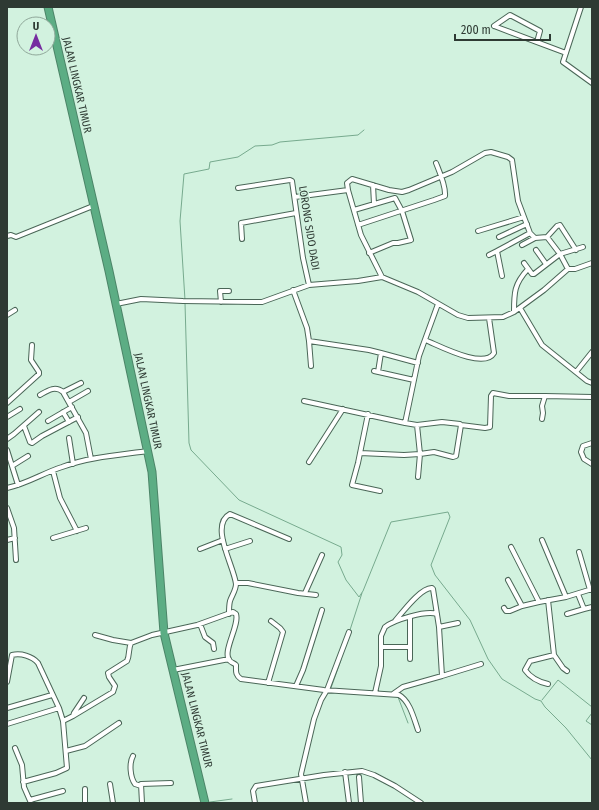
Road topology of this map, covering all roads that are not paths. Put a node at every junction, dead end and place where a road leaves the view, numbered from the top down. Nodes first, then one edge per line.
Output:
1 (48, 7) edge
2 (581, 7) edge
3 (537, 42) junction
4 (566, 53) junction
5 (592, 83) edge
6 (436, 163) dead end
7 (441, 176) junction
8 (373, 185) junction
9 (238, 188) dead end
10 (348, 190) junction
11 (295, 197) junction
12 (374, 204) junction
13 (93, 206) junction
14 (354, 210) junction
15 (402, 211) junction
16 (296, 214) junction
17 (524, 217) junction
18 (527, 224) junction
19 (358, 225) junction
20 (478, 231) dead end
21 (530, 233) junction
22 (7, 236) edge
23 (499, 237) dead end
24 (547, 237) junction
25 (535, 238) junction
26 (242, 239) dead end
27 (522, 246) dead end
28 (583, 247) dead end
29 (536, 250) dead end
30 (576, 250) junction
31 (497, 251) junction
32 (369, 253) junction
33 (560, 254) junction
34 (489, 255) dead end
35 (524, 263) dead end
36 (592, 263) edge
37 (546, 264) junction
38 (528, 269) junction
39 (568, 270) junction
40 (382, 276) junction
41 (502, 276) dead end
42 (309, 285) junction
43 (293, 290) junction
44 (229, 291) dead end
45 (222, 302) junction
46 (115, 304) junction
47 (438, 304) junction
48 (520, 308) junction
49 (15, 310) dead end
50 (514, 312) junction
51 (7, 315) edge
52 (489, 318) junction
53 (310, 340) junction
54 (425, 340) junction
55 (32, 345) dead end
56 (592, 352) edge
57 (381, 353) junction
58 (418, 363) junction
59 (311, 366) dead end
60 (576, 372) junction
61 (414, 380) junction
62 (81, 383) dead end
63 (592, 383) edge
64 (88, 391) dead end
65 (63, 392) junction
66 (40, 396) dead end
67 (545, 396) junction
68 (592, 397) edge
69 (304, 401) dead end
70 (69, 402) junction
71 (7, 403) edge
72 (72, 407) junction
73 (20, 409) dead end
74 (343, 409) junction
75 (39, 412) dead end
76 (63, 412) junction
77 (368, 414) junction
78 (7, 417) edge
79 (78, 417) junction
80 (542, 419) dead end
81 (48, 421) dead end
82 (69, 422) junction
83 (405, 423) junction
84 (417, 425) junction
85 (461, 425) junction
86 (24, 426) junction
87 (69, 438) dead end
88 (7, 439) edge
89 (592, 443) edge
90 (7, 450) edge
91 (148, 451) junction
92 (360, 454) junction
93 (420, 454) junction
94 (28, 456) dead end
95 (91, 459) junction
96 (309, 462) dead end
97 (73, 464) junction
98 (592, 464) edge
99 (12, 466) junction
100 (53, 471) junction
101 (418, 477) dead end
102 (18, 485) junction
103 (7, 488) edge
104 (380, 491) dead end
105 (7, 508) edge
106 (86, 528) dead end
107 (77, 531) junction
108 (15, 538) junction
109 (52, 538) dead end
110 (289, 539) dead end
111 (7, 540) edge
112 (223, 540) junction
113 (542, 540) dead end
114 (250, 541) dead end
115 (511, 547) dead end
116 (200, 548) dead end
117 (225, 548) junction
118 (579, 552) dead end
119 (322, 555) dead end
120 (16, 560) dead end
121 (508, 580) dead end
122 (236, 583) junction
123 (591, 590) edge
124 (305, 593) junction
125 (578, 594) junction
126 (316, 595) dead end
127 (566, 597) junction
128 (548, 600) junction
129 (539, 602) junction
130 (522, 606) junction
131 (592, 607) edge
132 (504, 608) dead end
133 (584, 609) junction
134 (322, 610) dead end
135 (229, 614) junction
136 (437, 614) junction
137 (567, 614) dead end
138 (410, 617) junction
139 (271, 621) dead end
140 (395, 622) junction
141 (458, 623) dead end
142 (200, 624) junction
143 (439, 627) junction
144 (349, 632) dead end
145 (164, 633) junction
146 (95, 635) dead end
147 (131, 643) junction
148 (381, 647) junction
149 (409, 647) junction
150 (214, 649) dead end
151 (554, 655) junction
152 (229, 659) junction
153 (410, 659) dead end
154 (481, 664) dead end
155 (173, 670) junction
156 (567, 671) dead end
157 (442, 676) junction
158 (7, 682) edge
159 (268, 683) junction
160 (548, 684) dead end
161 (296, 686) junction
162 (327, 690) junction
163 (375, 693) junction
164 (393, 694) junction
165 (52, 695) junction
166 (84, 698) dead end
167 (7, 708) edge
168 (59, 708) junction
169 (73, 716) junction
170 (63, 721) junction
171 (119, 723) dead end
172 (7, 724) edge
173 (418, 730) dead end
174 (15, 748) dead end
175 (66, 750) junction
176 (133, 756) dead end
177 (345, 772) junction
178 (359, 777) dead end
179 (302, 778) junction
180 (23, 782) junction
181 (171, 783) dead end
182 (110, 784) dead end
183 (141, 786) junction
184 (85, 789) dead end
185 (63, 791) dead end
186 (31, 802) edge
187 (85, 803) edge
188 (113, 803) edge
189 (142, 803) edge
190 (206, 803) edge
191 (255, 803) edge
192 (306, 803) edge
193 (349, 803) edge
194 (361, 803) edge
195 (421, 803) edge

1 - 13 highway, JALAN LINGKAR TIMUR
2 - 4 street
3 - 3 street
3 - 4 street
4 - 5 street
6 - 7 street
7 - 8 street
7 - 15 street
7 - 17 street
8 - 10 street
8 - 12 street
9 - 11 street, LORONG SIDO DADI
10 - 11 street
10 - 14 street
11 - 16 street, LORONG SIDO DADI
12 - 14 street
12 - 15 street
13 - 22 street
13 - 46 highway, JALAN LINGKAR TIMUR
14 - 19 street
15 - 19 street
15 - 32 street
16 - 26 street
16 - 42 street, LORONG SIDO DADI
17 - 18 street
17 - 20 street
18 - 21 street
18 - 23 street
19 - 32 street
21 - 25 street
21 - 31 street
24 - 25 street
24 - 30 street
24 - 33 street
25 - 27 street
28 - 30 street
29 - 37 street
30 - 33 street
31 - 34 street
31 - 41 street
32 - 40 street
33 - 37 street
33 - 39 street
35 - 38 street
36 - 39 street
37 - 38 street
38 - 50 street
39 - 48 street
40 - 42 street
40 - 47 street
42 - 43 street
43 - 45 street
43 - 53 street
44 - 45 street
45 - 46 street
46 - 91 highway, JALAN LINGKAR TIMUR
47 - 52 street
47 - 54 street
48 - 50 street
48 - 60 street
49 - 51 street
50 - 52 street
52 - 54 street
53 - 57 street
53 - 59 street
54 - 58 street
55 - 71 street
56 - 60 street
57 - 58 street
57 - 61 street
58 - 61 street
60 - 63 street
61 - 83 street
62 - 65 street
64 - 70 street
65 - 66 street
65 - 70 street
67 - 68 street
67 - 80 street
67 - 85 street
69 - 74 street
70 - 72 street
72 - 76 street
72 - 79 street
73 - 78 street
74 - 77 street
74 - 96 street
75 - 86 street
76 - 81 street
76 - 82 street
77 - 83 street
77 - 92 street
79 - 82 street
79 - 95 street
82 - 86 street
83 - 84 street
84 - 85 street
84 - 93 street
85 - 93 street
86 - 88 street
87 - 97 street
89 - 98 street
90 - 99 street
91 - 95 street
91 - 145 highway, JALAN LINGKAR TIMUR
92 - 93 street
92 - 104 street
93 - 101 street
94 - 99 street
95 - 97 street
97 - 100 street
99 - 102 street
100 - 102 street
100 - 107 street
102 - 103 street
105 - 108 street
106 - 107 street
107 - 109 street
108 - 111 street
108 - 120 street
110 - 112 street
112 - 116 street
112 - 117 street
113 - 127 street
114 - 117 street
115 - 129 street
117 - 122 street
118 - 123 street
119 - 124 street
121 - 130 street
122 - 124 street
122 - 135 street
123 - 125 street
124 - 126 street
125 - 127 street
125 - 133 street
127 - 128 street
128 - 129 street
128 - 151 street
129 - 130 street
130 - 132 street
131 - 133 street
133 - 137 street
134 - 161 street
135 - 142 street
135 - 152 street
136 - 138 street
136 - 140 street
136 - 143 street
138 - 140 street
138 - 149 street
139 - 159 street
140 - 148 street
141 - 143 street
142 - 145 street
142 - 150 street
143 - 157 street
144 - 162 street
145 - 147 street
145 - 155 highway, JALAN LINGKAR TIMUR
146 - 147 street
147 - 169 street
148 - 149 street
148 - 163 street
149 - 153 street
151 - 156 street
151 - 160 street
152 - 155 street
152 - 159 street
154 - 157 street
155 - 190 highway, JALAN LINGKAR TIMUR
157 - 164 street
158 - 165 street
159 - 161 street
161 - 162 street
162 - 163 street
162 - 179 street
163 - 164 street
164 - 173 street
165 - 167 street
165 - 168 street
166 - 169 street
168 - 170 street
168 - 172 street
169 - 170 street
170 - 175 street
171 - 175 street
174 - 180 street
175 - 180 street
176 - 183 street
177 - 179 street
177 - 193 street
177 - 195 street
178 - 194 street
179 - 191 street
179 - 192 street
180 - 186 street
181 - 183 street
182 - 188 street
183 - 189 street
184 - 187 street
185 - 186 street

